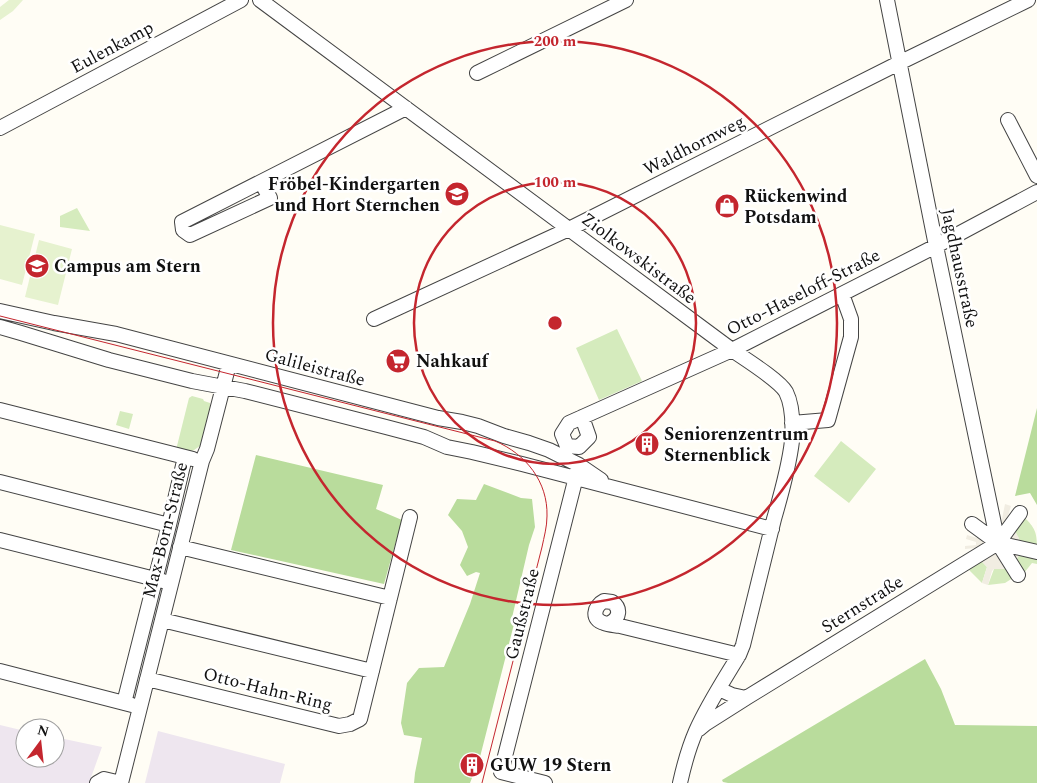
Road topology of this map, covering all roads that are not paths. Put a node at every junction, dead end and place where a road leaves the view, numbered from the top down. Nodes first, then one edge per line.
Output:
1 (241, 0) edge
2 (260, 0) edge
3 (626, 0) edge
4 (887, 0) edge
5 (1028, 0) edge
6 (899, 63) junction
7 (477, 73) dead end
8 (406, 108) junction
9 (1008, 120) dead end
10 (0, 128) edge
11 (1037, 176) edge
12 (261, 182) junction
13 (1037, 192) edge
14 (569, 229) junction
15 (936, 246) junction
16 (842, 294) junction
17 (0, 310) edge
18 (374, 319) dead end
19 (0, 327) edge
20 (732, 350) junction
21 (230, 364) junction
22 (223, 388) junction
23 (0, 410) edge
24 (582, 417) dead end
25 (792, 423) junction
26 (185, 457) junction
27 (202, 461) junction
28 (578, 471) junction
29 (0, 482) edge
30 (1020, 513) dead end
31 (410, 517) dead end
32 (972, 524) dead end
33 (169, 525) junction
34 (772, 528) junction
35 (0, 540) edge
36 (998, 543) junction
37 (180, 547) junction
38 (1037, 552) edge
39 (1018, 575) dead end
40 (156, 579) junction
41 (172, 583) junction
42 (390, 598) junction
43 (162, 620) junction
44 (610, 623) dead end
45 (739, 656) junction
46 (0, 670) edge
47 (372, 671) junction
48 (148, 679) junction
49 (719, 689) junction
50 (746, 698) junction
51 (124, 703) junction
52 (140, 707) junction
53 (696, 731) junction
54 (500, 777) edge
55 (98, 783) edge
56 (120, 783) edge
57 (545, 783) edge
58 (680, 783) edge

1 - 10 street, Eulenkamp
2 - 8 street, Ziolkowskistraße
3 - 7 street
4 - 6 street, Jagdhausstraße
5 - 6 street, Waldhornweg
6 - 14 street, Waldhornweg
6 - 15 street, Jagdhausstraße
8 - 12 street
8 - 14 street, Ziolkowskistraße
9 - 11 street
12 - 12 street
13 - 15 street, Otto-Haseloff-Straße
14 - 18 street, Waldhornweg
14 - 20 street, Ziolkowskistraße
15 - 16 street, Otto-Haseloff-Straße
15 - 36 street, Jagdhausstraße
16 - 20 street, Otto-Haseloff-Straße
16 - 25 street
17 - 21 street, Galileistraße
19 - 22 street, Galileistraße
20 - 24 street, Otto-Haseloff-Straße
20 - 25 street, Ziolkowskistraße
21 - 22 street, Max-Born-Straße
21 - 28 street, Galileistraße
22 - 27 street, Max-Born-Straße
22 - 28 street, Galileistraße
23 - 26 street
25 - 34 street, Ziolkowskistraße
26 - 27 street
26 - 33 street, Max-Born-Straße
27 - 37 street, Max-Born-Straße
28 - 34 street, Galileistraße
28 - 54 street, Gaußstraße
29 - 33 street
30 - 36 street
31 - 42 street, Otto-Hahn-Ring
32 - 36 street
33 - 40 street, Max-Born-Straße
34 - 45 street
35 - 40 street
36 - 38 street
36 - 39 street
36 - 50 street, Sternstraße
37 - 41 street, Max-Born-Straße
37 - 42 street
40 - 41 street
40 - 51 street, Max-Born-Straße
41 - 43 street, Max-Born-Straße
42 - 47 street, Otto-Hahn-Ring
43 - 47 street
43 - 48 street, Max-Born-Straße
44 - 45 street
45 - 49 street
46 - 51 street
47 - 48 street, Otto-Hahn-Ring
48 - 52 street, Max-Born-Straße
49 - 50 street
49 - 53 street
50 - 53 street, Sternstraße
51 - 52 street
52 - 56 street, Max-Born-Straße
53 - 58 street
54 - 57 street, Gaußstraße
55 - 56 street

